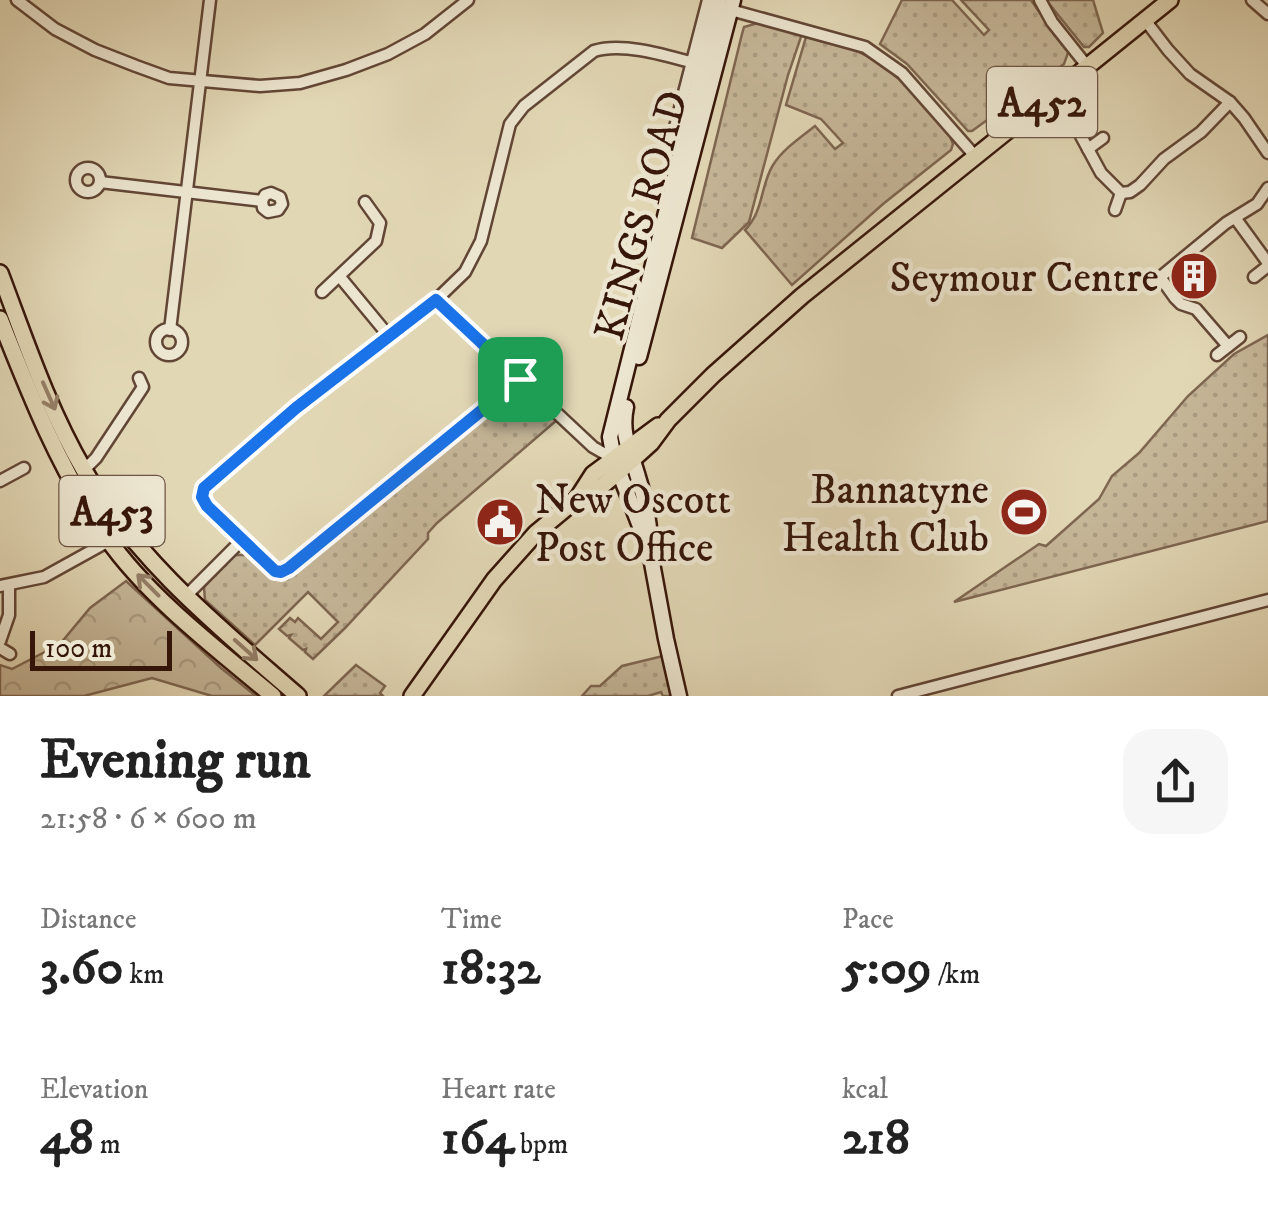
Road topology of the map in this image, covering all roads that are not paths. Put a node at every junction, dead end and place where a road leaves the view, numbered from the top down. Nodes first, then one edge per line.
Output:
1 (18, 0) edge
2 (210, 0) edge
3 (468, 0) edge
4 (1040, 0) edge
5 (1170, 0) edge
6 (1252, 0) edge
7 (721, 3) edge
8 (1266, 10) edge
9 (1145, 20) junction
10 (703, 65) junction
11 (1087, 66) junction
12 (201, 82) junction
13 (1230, 102) junction
14 (1081, 136) dead end
15 (1103, 138) dead end
16 (1088, 148) junction
17 (1268, 153) edge
18 (975, 156) junction
19 (100, 182) dead end
20 (1268, 188) edge
21 (186, 193) junction
22 (1120, 193) junction
23 (262, 201) dead end
24 (365, 202) dead end
25 (1115, 210) dead end
26 (1236, 219) junction
27 (1268, 264) edge
28 (0, 273) edge
29 (340, 277) junction
30 (1254, 277) dead end
31 (322, 292) dead end
32 (436, 300) junction
33 (0, 319) edge
34 (170, 330) dead end
35 (388, 335) junction
36 (1240, 337) dead end
37 (1228, 346) junction
38 (1217, 355) dead end
39 (139, 378) dead end
40 (520, 379) junction
41 (70, 440) junction
42 (55, 451) junction
43 (623, 460) junction
44 (24, 468) dead end
45 (84, 470) junction
46 (9, 481) edge
47 (108, 540) junction
48 (242, 540) junction
49 (5, 586) edge
50 (186, 596) junction
51 (1268, 600) edge
52 (4, 648) edge
53 (273, 696) edge
54 (298, 696) edge
55 (412, 696) edge
56 (680, 696) edge
57 (898, 696) edge

1 - 12 street
2 - 12 street
3 - 12 street
4 - 11 street
5 - 9 main road, A452
6 - 8 street
7 - 10 main road, KINGS ROAD
7 - 10 street, KINGS ROAD
7 - 18 street
9 - 11 main road, A452
9 - 13 street
10 - 32 street
10 - 43 main road, KINGS ROAD
10 - 43 main road, KINGS ROAD
11 - 18 main road, A452
12 - 21 street
13 - 17 street
13 - 22 street
14 - 16 street
15 - 16 street
16 - 22 street
18 - 43 main road, A452
19 - 21 street
20 - 26 street
21 - 23 street
21 - 34 street
22 - 25 street
24 - 29 street
26 - 27 street
26 - 37 street
27 - 30 street
28 -> 41 main road, A453
29 - 31 street
29 - 35 street
32 - 35 street
32 - 40 street
33 - 42 main road, A453
35 - 48 street
36 - 37 street
37 - 38 street
39 - 45 street
40 - 43 street
40 - 48 street
41 - 42 main road
41 - 45 main road, A453
42 - 47 main road, A453
43 - 55 main road, A452
43 - 56 main road
44 - 46 street
45 - 50 main road, A453
47 - 49 street
53 -> 47 main road, A453
48 - 50 street
49 - 52 street
50 -> 54 main road, A453
51 - 57 street

